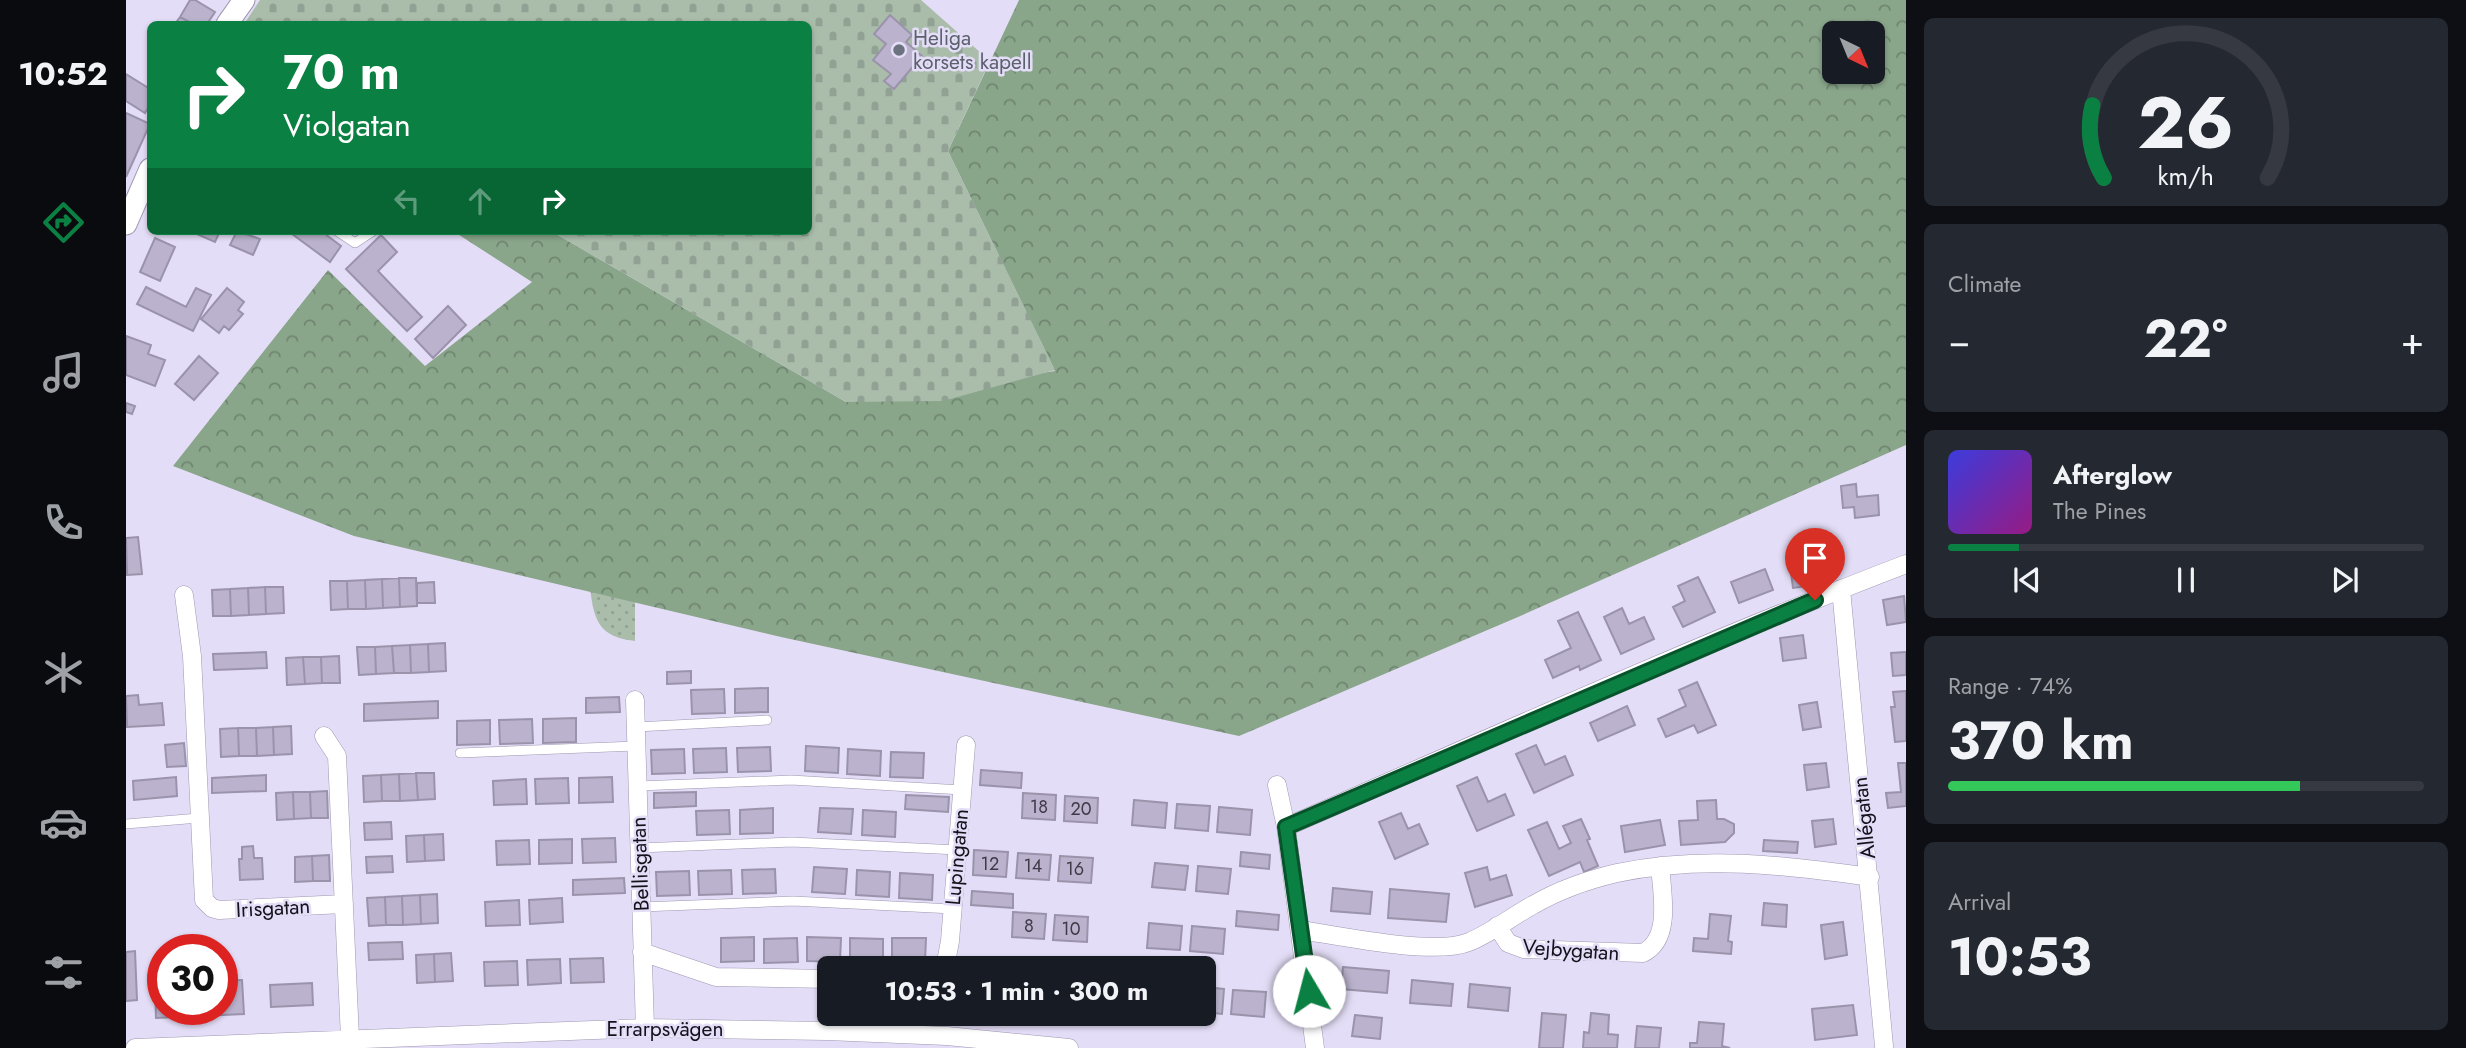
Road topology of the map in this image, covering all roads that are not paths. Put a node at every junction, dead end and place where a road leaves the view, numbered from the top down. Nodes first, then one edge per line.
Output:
1 (244, 0) edge
2 (229, 21) edge
3 (147, 176) edge
4 (126, 224) edge
5 (343, 235) edge
6 (367, 235) edge
7 (1906, 564) edge
8 (1841, 589) junction
9 (184, 596) dead end
10 (635, 700) dead end
11 (766, 720) dead end
12 (636, 727) junction
13 (324, 736) dead end
14 (966, 745) dead end
15 (636, 746) junction
16 (460, 753) dead end
17 (1277, 785) dead end
18 (638, 786) junction
19 (962, 790) junction
20 (199, 818) junction
21 (126, 824) edge
22 (1286, 827) junction
23 (639, 848) junction
24 (958, 850) junction
25 (1660, 866) junction
26 (1870, 877) junction
27 (344, 904) junction
28 (641, 906) junction
29 (953, 909) junction
30 (1497, 926) junction
31 (1301, 930) junction
32 (642, 952) junction
33 (946, 956) edge
34 (817, 979) edge
35 (645, 1028) junction
36 (350, 1038) junction
37 (464, 1041) edge
38 (947, 1042) edge
39 (1884, 1046) dead end
40 (135, 1048) edge
41 (1069, 1048) edge
42 (1315, 1048) edge

1 - 2 street
3 - 4 street
5 - 6 lane
7 - 8 street
8 - 22 street
8 - 26 street, Allégatan
9 - 20 street, Irisgatan
10 - 12 street, Bellisgatan
11 - 12 lane
12 - 15 street, Bellisgatan
13 - 27 street
14 - 19 street, Lupingatan
15 - 16 lane
15 - 18 street, Bellisgatan
17 - 22 street
18 - 19 lane
18 - 23 street, Bellisgatan
19 - 24 street, Lupingatan
20 - 21 lane
20 - 27 street, Irisgatan
22 - 31 street
23 - 24 lane
23 - 28 street, Bellisgatan
24 - 29 street, Lupingatan
25 - 26 street, Vejbygatan
25 - 30 street, Vejbygatan
25 - 30 street, Vejbygatan
26 - 39 street, Allégatan
27 - 36 street
28 - 29 lane
28 - 32 street, Bellisgatan
29 - 33 street, Lupingatan
30 - 31 street, Vejbygatan
31 - 42 street
32 - 34 street
32 - 35 street, Bellisgatan
35 - 37 street, Errarpsvägen
35 - 38 street, Errarpsvägen
36 - 37 street, Errarpsvägen
36 - 40 street, Errarpsvägen
38 - 41 street, Errarpsvägen

